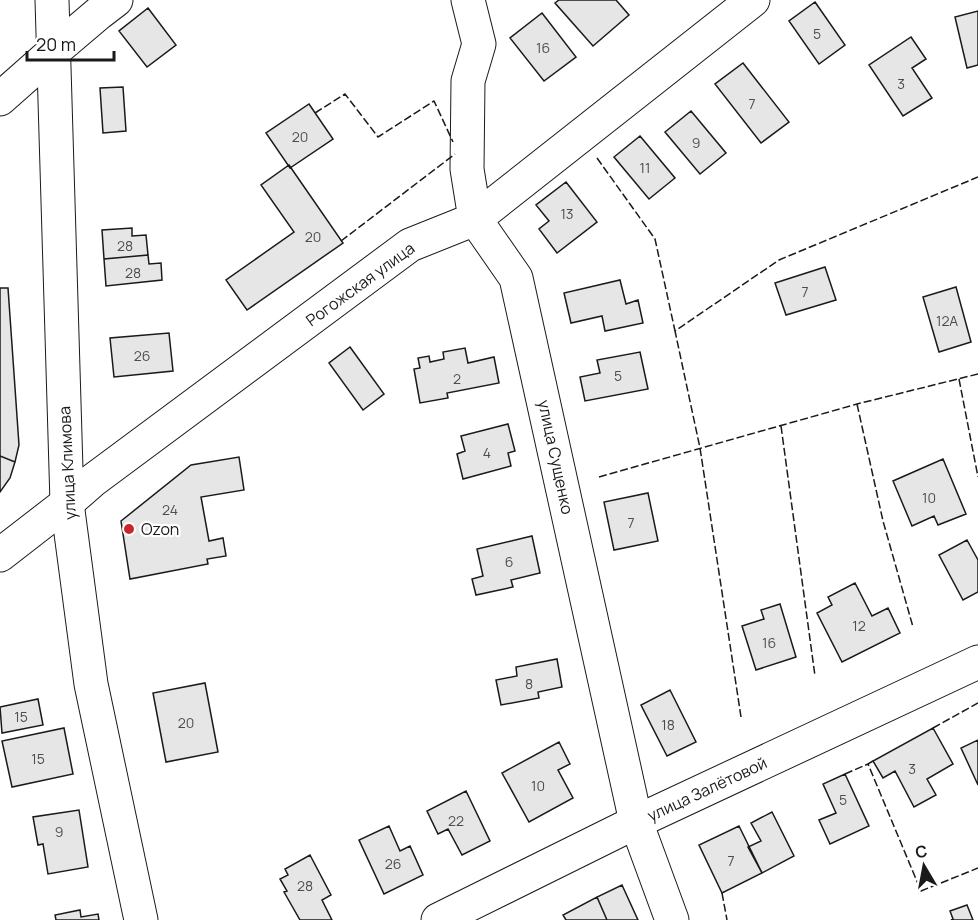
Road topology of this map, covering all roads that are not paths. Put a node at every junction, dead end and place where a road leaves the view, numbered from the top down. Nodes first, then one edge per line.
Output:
1 (52, 0) edge
2 (116, 0) edge
3 (468, 0) edge
4 (753, 0) edge
5 (53, 52) junction
6 (0, 99) edge
7 (475, 219) junction
8 (67, 503) junction
9 (0, 555) edge
10 (978, 663) edge
11 (636, 822) junction
12 (141, 920) edge
13 (438, 920) edge
14 (672, 920) edge

1 - 5 street, улица Климова
2 - 5 street
3 - 7 street, улица Сущенко
4 - 7 street, Рогожская улица
5 - 6 street
5 - 8 street, улица Климова
7 - 8 street, Рогожская улица
7 - 11 street, улица Сущенко
8 - 9 street, Рогожская улица
8 - 12 street, улица Климова
10 - 11 street, улица Залётовой
11 - 13 street, улица Залётовой
11 - 14 street, улица Сущенко

